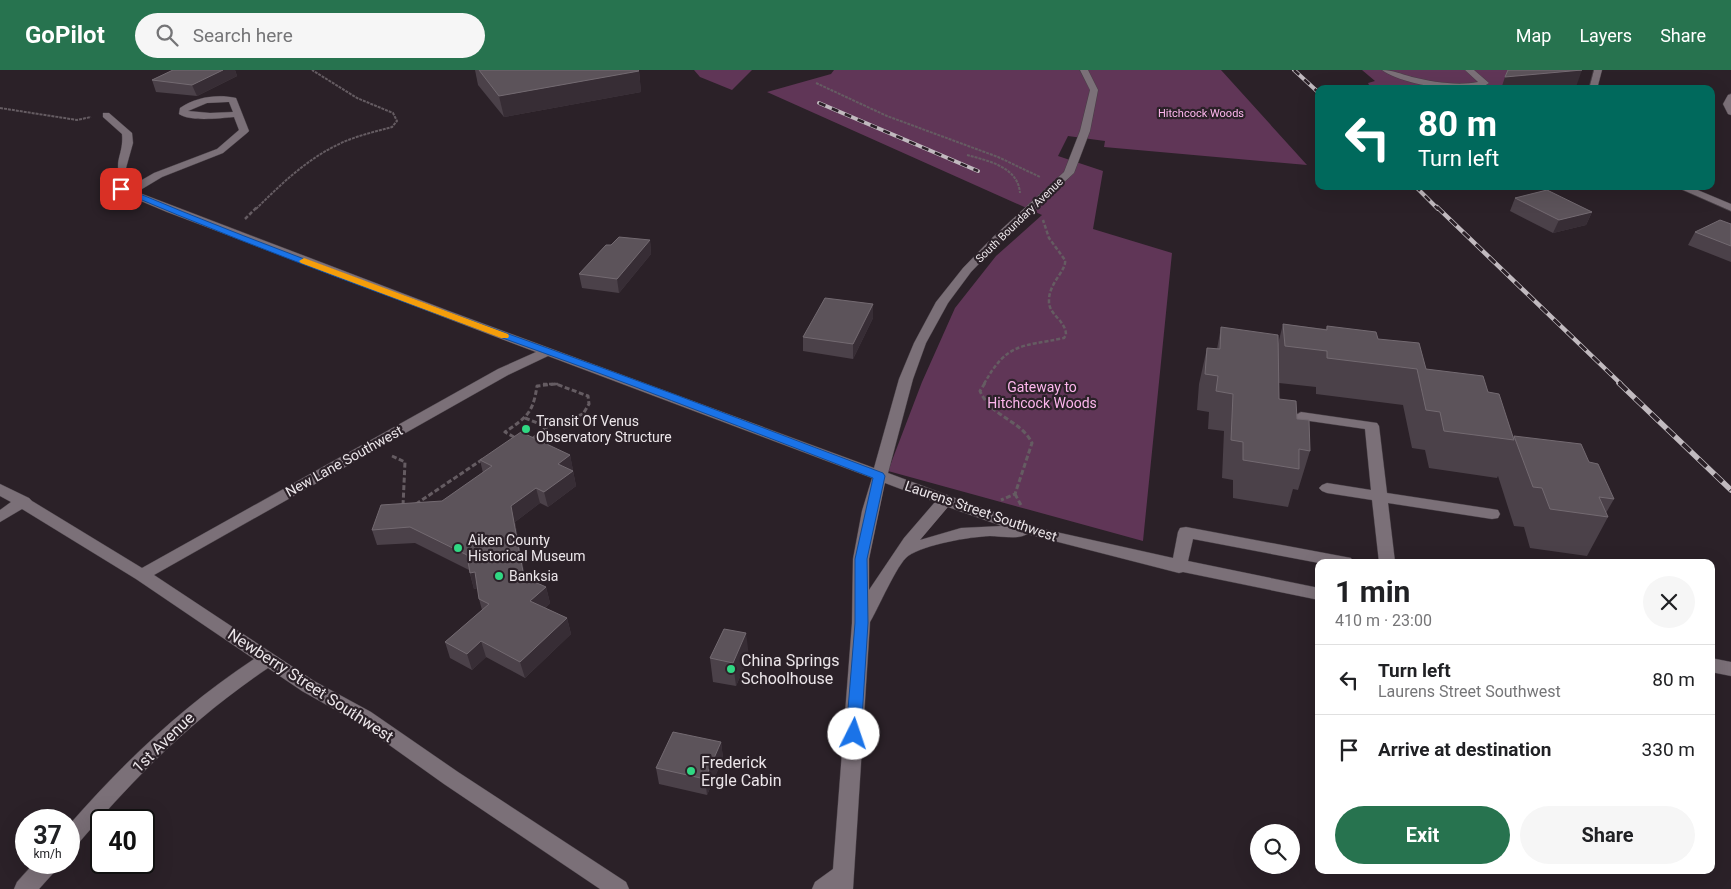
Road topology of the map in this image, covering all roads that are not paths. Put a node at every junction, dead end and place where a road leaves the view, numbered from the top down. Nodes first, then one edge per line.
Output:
1 (1084, 70) edge
2 (1386, 70) edge
3 (1469, 70) edge
4 (1598, 70) edge
5 (1456, 85) edge
6 (1473, 85) edge
7 (1594, 85) edge
8 (1731, 97) edge
9 (1731, 112) edge
10 (106, 114) road end
11 (237, 114) junction
12 (1688, 190) edge
13 (125, 191) junction
14 (1731, 208) edge
15 (548, 351) junction
16 (1301, 416) dead end
17 (879, 476) junction
18 (1327, 488) dead end
19 (0, 489) edge
20 (1381, 497) junction
21 (24, 501) junction
22 (945, 501) junction
23 (1492, 514) dead end
24 (0, 517) edge
25 (1044, 534) junction
26 (904, 552) junction
27 (1329, 559) edge
28 (1387, 559) edge
29 (1179, 567) junction
30 (142, 575) junction
31 (1315, 593) edge
32 (861, 623) junction
33 (268, 659) junction
34 (1715, 666) edge
35 (1731, 669) edge
36 (80, 828) edge
37 (38, 874) edge
38 (843, 881) edge
39 (25, 889) edge
40 (618, 889) edge
41 (823, 889) edge

1 - 17 street, South Boundary Avenue
2 - 5 street
3 - 6 street
4 - 7 street
8 - 9 street
10 - 13 street
11 - 11 street
11 - 13 street
12 - 14 street
13 - 15 street, Laurens Street Southwest
15 - 17 street, Laurens Street Southwest
15 - 30 street, New Lane Southwest
16 - 20 street
17 - 22 street, Laurens Street Southwest
17 - 32 street, South Boundary Avenue
18 - 20 street
19 - 21 street, Newberry Street Southwest
20 - 23 street
20 - 28 street
21 - 24 street
21 - 30 street, Newberry Street Southwest
22 - 25 street, Laurens Street Southwest
22 - 26 street
25 - 26 street
25 - 29 street, Laurens Street Southwest
26 - 32 street
27 - 29 street
29 - 31 street, Laurens Street Southwest
30 - 33 street, Newberry Street Southwest
32 - 38 street, South Boundary Avenue
33 - 36 street, 1st Avenue
33 - 40 street, Newberry Street Southwest
34 - 35 street
37 - 39 street
38 - 41 street

